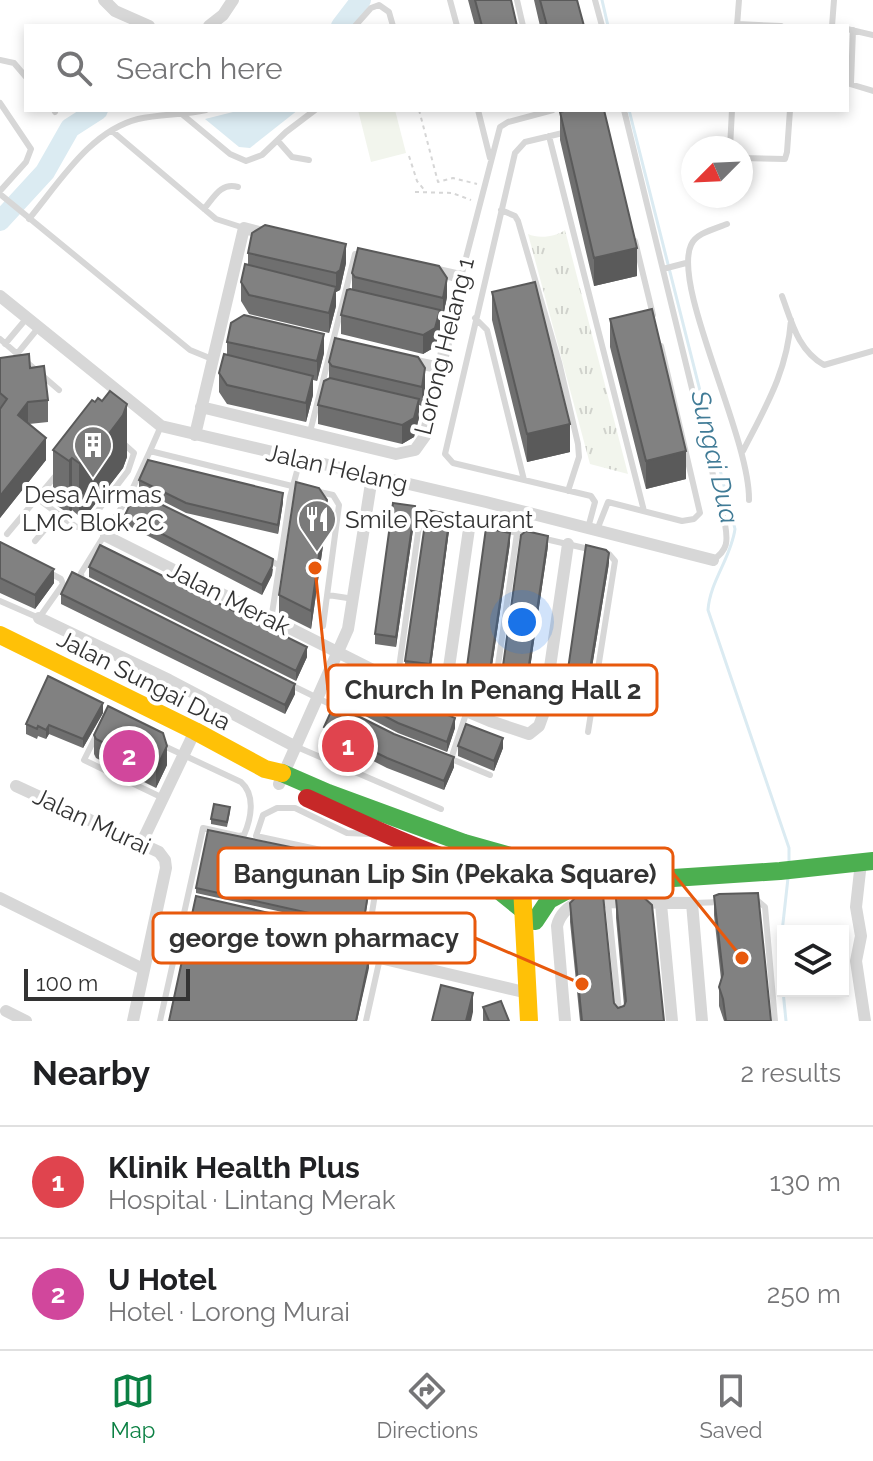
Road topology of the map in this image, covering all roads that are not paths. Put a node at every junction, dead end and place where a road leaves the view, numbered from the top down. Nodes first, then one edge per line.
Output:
1 (104, 0) edge
2 (233, 0) edge
3 (450, 0) edge
4 (517, 0) edge
5 (595, 0) edge
6 (739, 0) edge
7 (834, 0) edge
8 (144, 24) edge
9 (212, 24) edge
10 (357, 24) edge
11 (392, 24) edge
12 (456, 24) edge
13 (523, 24) edge
14 (601, 24) edge
15 (737, 24) edge
16 (832, 24) edge
17 (850, 30) edge
18 (873, 35) edge
19 (0, 60) edge
20 (24, 75) edge
21 (849, 84) edge
22 (873, 91) edge
23 (0, 103) edge
24 (197, 112) edge
25 (313, 112) edge
26 (479, 112) edge
27 (544, 112) edge
28 (624, 112) edge
29 (732, 112) edge
30 (790, 112) edge
31 (183, 115) junction
32 (576, 130) edge
33 (112, 131) junction
34 (549, 136) junction
35 (731, 136) edge
36 (278, 141) junction
37 (753, 158) edge
38 (309, 160) dead end
39 (491, 161) junction
40 (238, 187) dead end
41 (0, 192) edge
42 (204, 209) junction
43 (501, 210) junction
44 (29, 219) junction
45 (727, 224) dead end
46 (244, 228) junction
47 (634, 234) edge
48 (286, 238) edge
49 (341, 251) edge
50 (355, 254) junction
51 (370, 257) edge
52 (686, 263) junction
53 (416, 267) edge
54 (663, 269) junction
55 (232, 274) junction
56 (246, 277) edge
57 (461, 277) junction
58 (0, 296) edge
59 (782, 296) dead end
60 (329, 297) edge
61 (343, 300) junction
62 (359, 303) edge
63 (27, 318) junction
64 (222, 318) junction
65 (475, 318) junction
66 (791, 320) junction
67 (236, 321) edge
68 (436, 321) edge
69 (451, 325) junction
70 (656, 326) edge
71 (39, 327) junction
72 (319, 340) edge
73 (2, 341) edge
74 (659, 341) edge
75 (333, 343) junction
76 (348, 347) edge
77 (873, 351) edge
78 (17, 354) junction
79 (395, 358) edge
80 (212, 361) junction
81 (225, 367) edge
82 (441, 368) junction
83 (307, 386) edge
84 (321, 389) junction
85 (59, 390) dead end
86 (337, 392) edge
87 (201, 407) junction
88 (414, 410) edge
89 (430, 414) junction
90 (161, 426) junction
91 (310, 432) junction
92 (195, 435) junction
93 (121, 442) edge
94 (150, 451) junction
95 (743, 451) junction
96 (300, 460) junction
97 (68, 461) edge
98 (372, 477) junction
99 (524, 480) junction
100 (293, 487) junction
101 (568, 491) junction
102 (131, 492) junction
103 (37, 498) junction
104 (145, 499) edge
105 (749, 500) dead end
106 (644, 511) junction
107 (58, 514) junction
108 (470, 522) junction
109 (592, 529) junction
110 (517, 533) junction
111 (7, 534) dead end
112 (106, 536) junction
113 (35, 541) dead end
114 (568, 544) junction
115 (253, 552) edge
116 (713, 560) joint
117 (280, 566) junction
118 (37, 567) edge
119 (96, 587) edge
120 (328, 595) junction
121 (354, 599) junction
122 (0, 601) edge
123 (39, 618) junction
124 (271, 620) junction
125 (323, 626) dead end
126 (0, 635) edge
127 (338, 654) junction
128 (277, 678) edge
129 (397, 682) junction
130 (318, 698) junction
131 (444, 702) junction
132 (467, 711) junction
133 (357, 718) edge
134 (104, 720) edge
135 (490, 721) junction
136 (195, 731) junction
137 (588, 732) dead end
138 (159, 743) edge
139 (296, 747) junction
140 (231, 751) junction
141 (184, 755) junction
142 (442, 756) edge
143 (451, 759) junction
144 (219, 773) junction
145 (276, 775) junction
146 (490, 775) dead end
147 (16, 786) dead end
148 (163, 798) junction
149 (441, 809) dead end
150 (386, 834) junction
151 (407, 842) junction
152 (141, 844) junction
153 (867, 862) edge
154 (526, 871) junction
155 (611, 878) junction
156 (578, 884) junction
157 (0, 898) edge
158 (189, 898) junction
159 (202, 901) edge
160 (608, 902) junction
161 (732, 902) edge
162 (745, 902) edge
163 (692, 903) junction
164 (661, 904) junction
165 (529, 916) junction
166 (184, 917) junction
167 (193, 918) edge
168 (355, 934) edge
169 (368, 937) junction
170 (375, 959) junction
171 (143, 969) junction
172 (528, 993) junction
173 (6, 1011) dead end
174 (26, 1021) edge
175 (133, 1021) edge
176 (160, 1021) edge
177 (366, 1021) edge
178 (529, 1021) edge
179 (541, 1021) edge
180 (565, 1021) edge
181 (620, 1021) edge
182 (672, 1021) edge
183 (702, 1021) edge
184 (775, 1021) edge
185 (865, 1021) edge

1 - 8 street
2 - 9 street
3 - 12 lane
4 - 13 lane
5 - 14 lane
6 - 15 lane
7 - 16 lane
10 - 11 lane
17 - 18 lane
17 - 21 lane
19 - 20 lane
21 - 22 lane
23 - 41 lane
24 - 31 lane
25 - 36 lane
26 - 39 lane
27 - 39 lane, Lorong Helang 1
28 - 54 lane
29 - 35 lane
30 - 37 lane
31 - 33 lane
31 - 36 lane
32 - 34 lane
33 - 42 lane
33 - 44 lane
34 - 43 lane
34 - 106 lane
36 - 38 lane
39 - 57 lane, Lorong Helang 1
40 - 42 lane
41 - 44 lane
42 - 46 lane
43 - 65 lane
43 - 101 lane
44 - 80 lane
45 - 52 lane
46 - 48 street
46 - 55 street
47 - 70 lane
49 - 50 street
50 - 51 street
50 - 61 lane
52 - 54 lane
52 - 95 lane
53 - 57 street
54 - 116 lane
55 - 56 lane
55 - 64 street
57 - 69 street, Lorong Helang 1
58 - 63 street, Jalan Helang
59 - 66 lane
60 - 61 lane
61 - 62 lane
61 - 75 lane
63 - 71 street, Jalan Helang
63 - 73 lane
64 - 67 street
64 - 80 street
65 - 99 lane
65 - 99 lane
66 - 77 lane
66 - 95 lane
68 - 69 lane
69 - 82 street, Lorong Helang 1
71 - 78 lane
71 - 90 street, Jalan Helang
72 - 75 street
73 - 78 lane
74 - 106 lane
75 - 76 street
75 - 84 lane
78 - 85 lane
79 - 82 street
80 - 81 lane
80 - 87 street
82 - 89 street, Lorong Helang 1
83 - 84 lane
84 - 86 lane
84 - 91 lane
87 - 91 street, Lorong Helang 1
87 - 92 street
88 - 89 lane
89 - 91 street, Lorong Helang 1
90 - 92 street, Jalan Helang
90 - 94 lane
92 - 96 street, Jalan Helang
93 - 107 lane
94 - 100 lane
94 - 102 lane
95 - 105 lane
96 - 98 street, Jalan Helang
96 - 100 lane
97 - 103 lane
98 - 109 street, Jalan Helang
98 - 121 street
99 - 101 lane
100 - 117 lane
100 - 120 lane
101 - 109 lane
102 - 104 lane
102 - 112 lane
103 - 107 lane
103 - 111 lane
106 - 109 lane
107 - 113 lane
108 - 110 lane
108 - 129 lane
108 - 131 street
109 - 116 street, Jalan Helang
110 - 114 lane
110 - 135 lane
112 - 119 lane
112 - 124 street, Jalan Merak
114 - 135 street, Jalan Merak
114 - 137 lane
115 - 117 lane
117 - 124 lane
118 - 123 lane
120 - 121 lane
120 - 125 lane
121 - 127 street
122 - 123 lane
123 - 139 street
124 - 127 street, Jalan Merak
126 - 136 main road, Jalan Sungai Dua
127 - 129 street, Jalan Merak
127 - 130 street
128 - 130 lane
129 - 131 street, Jalan Merak
130 - 133 lane
130 - 139 street
131 - 132 street, Jalan Merak
132 - 135 street, Jalan Merak
132 - 143 lane
134 - 148 lane
136 - 140 main road, Jalan Sungai Dua
136 - 141 street
138 - 141 lane
139 - 145 street
139 - 149 lane
140 - 144 lane
140 - 145 main road, Jalan Sungai Dua
141 - 144 lane
141 - 148 street
142 - 143 lane
143 - 146 lane
144 - 158 lane
145 - 150 main road, Jalan Sungai Dua
145 - 154 main road, Jalan Sungai Dua
147 - 152 street, Jalan Murai
148 - 152 street
150 - 151 main road, Jalan Sungai Dua
150 - 169 lane
151 - 154 main road, Jalan Sungai Dua
151 - 165 main road
152 - 171 street, Jalan Murai
153 - 155 main road, Jalan Sungai Dua
153 - 185 street
154 - 155 main road, Jalan Sungai Dua
154 - 156 main road, Jalan Sungai Dua
154 - 165 main road
155 - 156 main road, Jalan Sungai Dua
156 - 165 main road
157 - 171 street
158 - 159 lane
158 - 166 lane
160 - 164 street
160 - 180 street
160 - 181 lane
161 - 163 lane
162 - 184 lane
163 - 164 street
163 - 183 street
164 - 182 street
165 - 172 main road
165 - 179 main road
166 - 167 lane
166 - 176 lane
168 - 169 lane
169 - 170 lane
170 - 172 street
170 - 177 lane
171 - 175 street
172 - 178 main road
173 - 174 street

